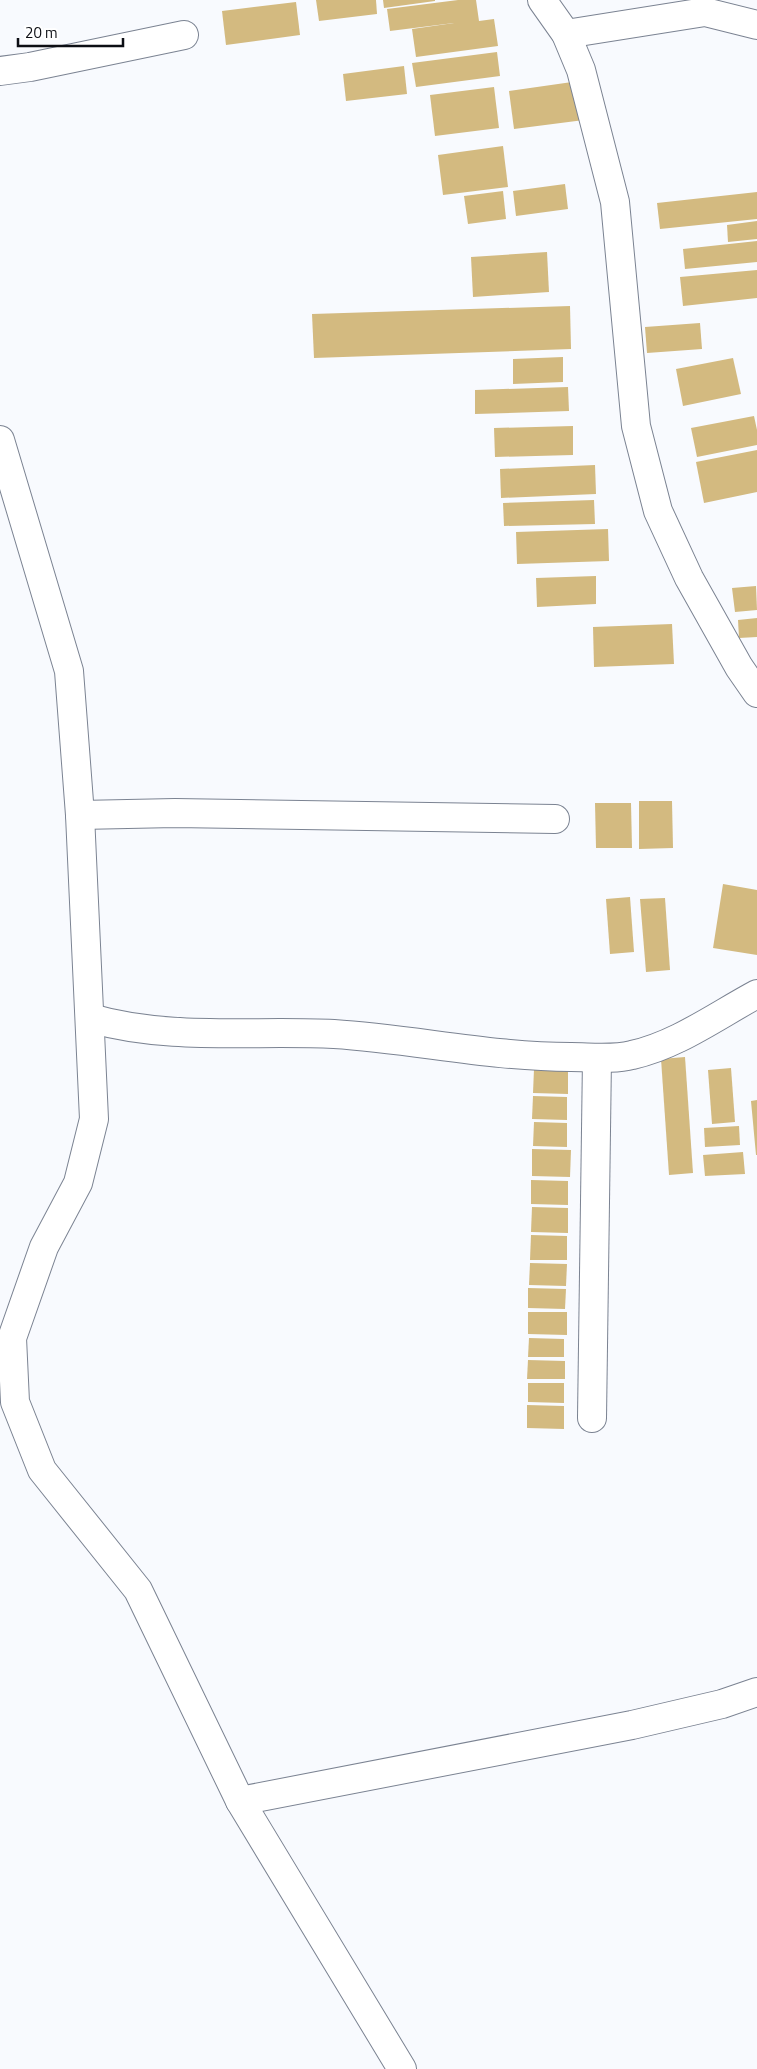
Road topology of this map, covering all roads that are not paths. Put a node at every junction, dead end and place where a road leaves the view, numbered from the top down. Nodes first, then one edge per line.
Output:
1 (542, 0) edge
2 (705, 6) edge
3 (757, 25) edge
4 (566, 34) junction
5 (184, 35) dead end
6 (0, 71) edge
7 (0, 440) edge
8 (757, 693) edge
9 (80, 815) junction
10 (555, 819) dead end
11 (757, 994) edge
12 (90, 1018) junction
13 (596, 1058) junction
14 (592, 1418) dead end
15 (757, 1692) edge
16 (240, 1801) junction
17 (402, 2069) edge

1 - 4 street
2 - 3 street
2 - 4 street
4 - 8 street
5 - 6 street
7 - 9 street
9 - 10 street
9 - 12 street
11 - 13 street
12 - 13 street
12 - 16 street
13 - 14 street
15 - 16 street
16 - 17 street

